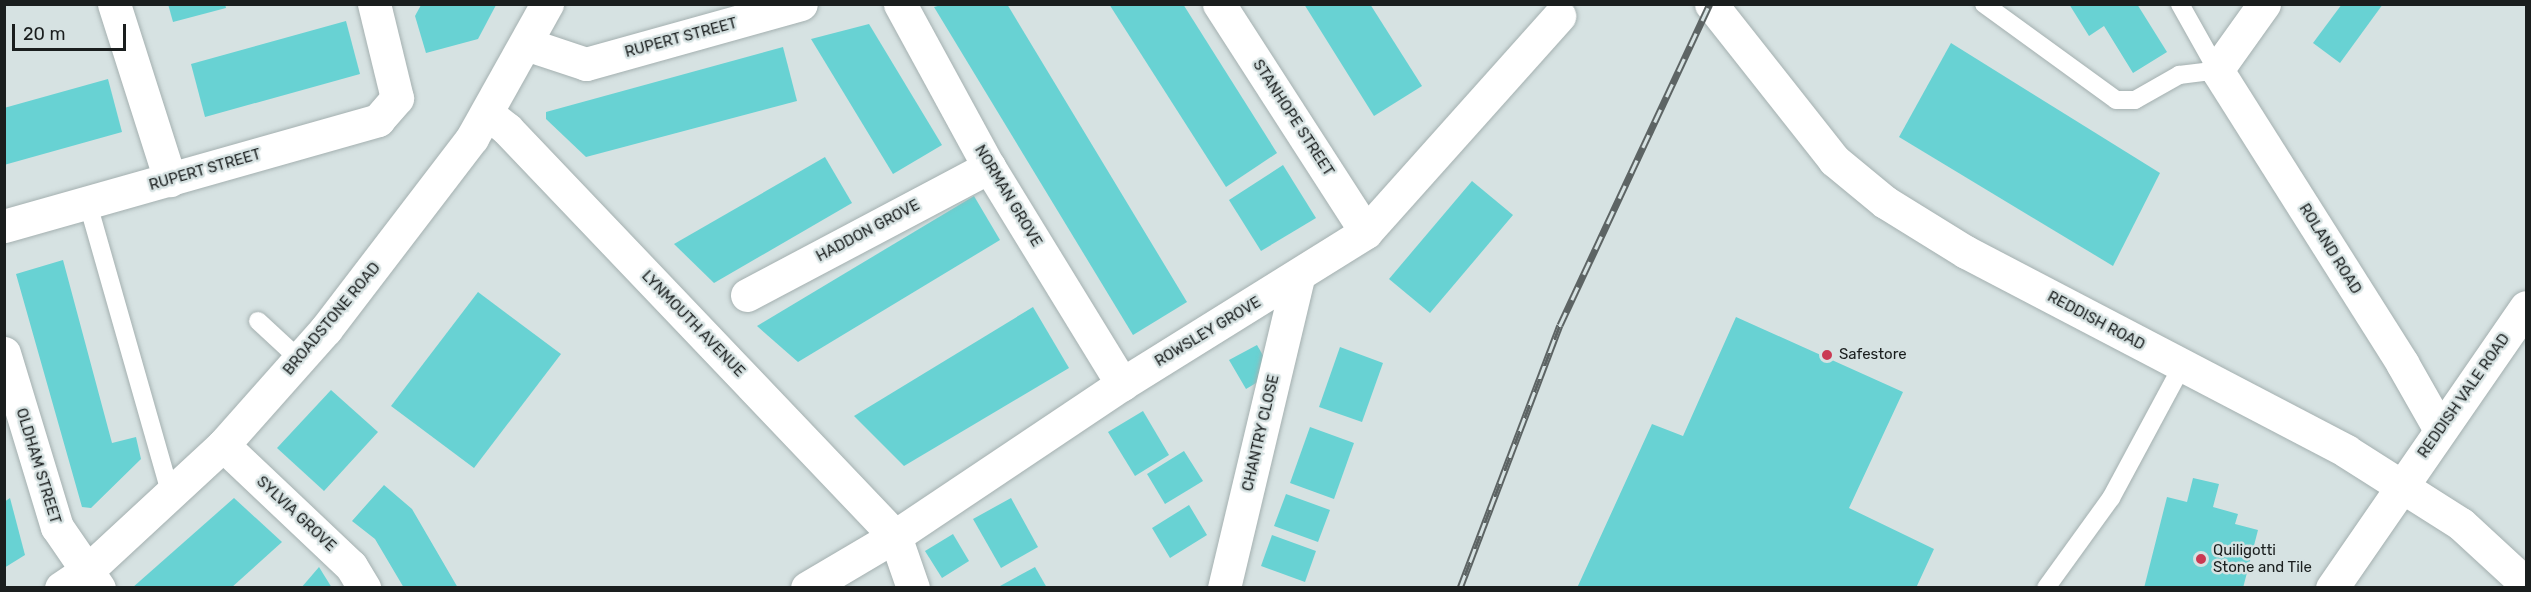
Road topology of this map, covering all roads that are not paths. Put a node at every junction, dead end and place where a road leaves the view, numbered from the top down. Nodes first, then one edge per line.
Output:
1 (114, 4) edge
2 (374, 4) edge
3 (547, 4) edge
4 (801, 4) edge
5 (900, 4) edge
6 (1219, 4) edge
7 (1711, 4) edge
8 (1984, 4) edge
9 (2180, 4) edge
10 (2264, 4) edge
11 (1559, 16) dead end
12 (526, 44) junction
13 (2217, 70) junction
14 (488, 114) junction
15 (989, 167) junction
16 (170, 180) junction
17 (88, 204) junction
18 (4, 226) edge
19 (1366, 232) junction
20 (1298, 278) junction
21 (747, 295) dead end
22 (2526, 307) edge
23 (258, 321) dead end
24 (4, 353) edge
25 (299, 359) junction
26 (2182, 366) junction
27 (1122, 384) junction
28 (2440, 430) junction
29 (223, 445) junction
30 (2401, 485) junction
31 (171, 495) junction
32 (895, 536) junction
33 (83, 582) edge
34 (2526, 584) edge
35 (364, 588) edge
36 (807, 588) edge
37 (913, 588) edge
38 (1224, 588) edge
39 (2046, 588) edge
40 (2332, 588) edge

1 - 16 street
2 - 16 street, RUPERT STREET
3 - 12 street, BROADSTONE ROAD
4 - 12 street, RUPERT STREET
5 - 15 street, NORMAN GROVE
6 - 19 street, STANHOPE STREET
7 - 26 street, REDDISH ROAD
8 - 13 lane
9 - 13 lane
10 - 13 street
11 - 19 street, ROWSLEY GROVE
12 - 14 street, BROADSTONE ROAD
13 - 28 street, ROLAND ROAD
14 - 25 street, BROADSTONE ROAD
14 - 32 street, LYNMOUTH AVENUE
15 - 21 street, HADDON GROVE
15 - 27 street, NORMAN GROVE
16 - 17 street, RUPERT STREET
17 - 18 street, RUPERT STREET
17 - 31 lane
19 - 20 street, ROWSLEY GROVE
20 - 27 street, ROWSLEY GROVE
20 - 38 street, CHANTRY CLOSE
22 - 28 street, REDDISH VALE ROAD
23 - 25 lane
24 - 33 street, OLDHAM STREET
25 - 29 street, BROADSTONE ROAD
26 - 30 street, REDDISH ROAD
26 - 39 lane
27 - 32 street, ROWSLEY GROVE
28 - 30 street, REDDISH VALE ROAD
29 - 31 street, BROADSTONE ROAD
29 - 35 street, SYLVIA GROVE
30 - 34 street, REDDISH ROAD
30 - 40 street, REDDISH VALE ROAD
31 - 33 street, BROADSTONE ROAD
32 - 36 street, ROWSLEY GROVE
32 - 37 street

